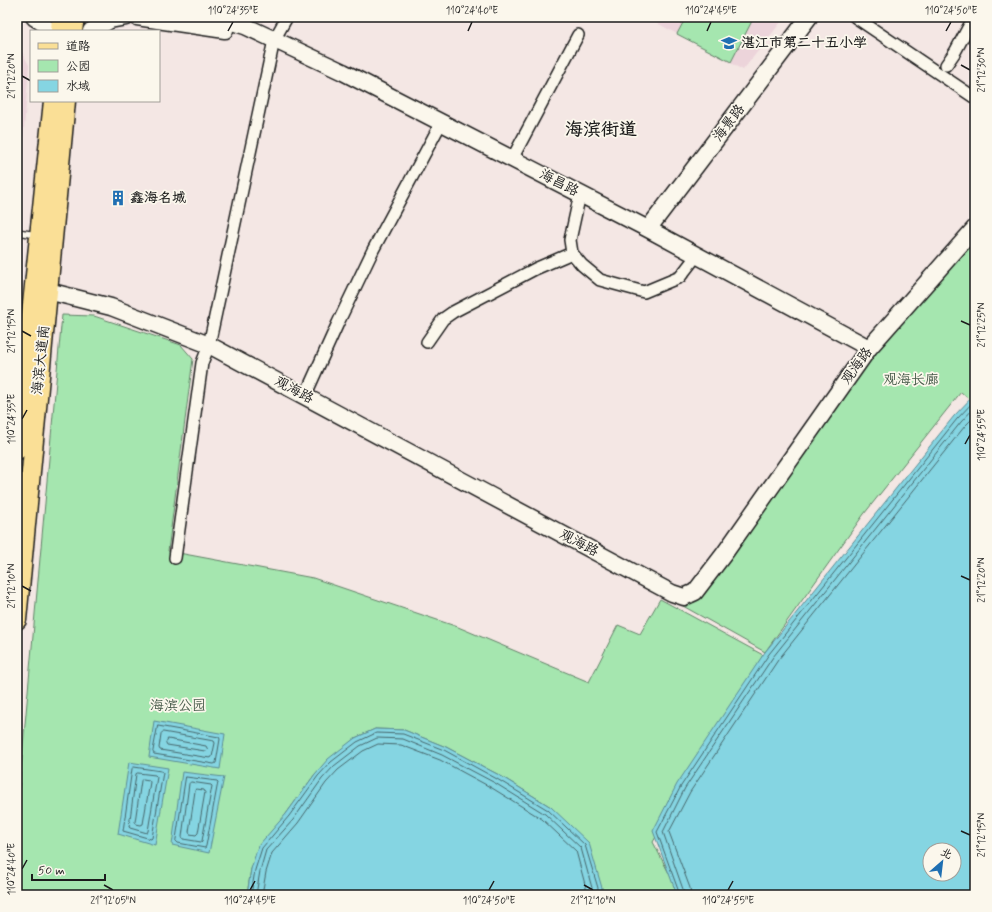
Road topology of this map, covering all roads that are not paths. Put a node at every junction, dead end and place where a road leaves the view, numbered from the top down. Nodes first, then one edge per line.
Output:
1 (34, 17) edge
2 (61, 17) edge
3 (75, 17) edge
4 (126, 17) edge
5 (137, 17) edge
6 (211, 17) edge
7 (287, 17) edge
8 (809, 17) edge
9 (855, 17) edge
10 (975, 18) edge
11 (245, 26) junction
12 (47, 30) edge
13 (60, 30) edge
14 (73, 30) edge
15 (93, 30) edge
16 (578, 35) dead end
17 (274, 40) junction
18 (946, 64) dead end
19 (975, 98) edge
20 (53, 102) edge
21 (66, 102) edge
22 (441, 123) junction
23 (512, 159) junction
24 (580, 194) junction
25 (975, 228) edge
26 (648, 229) junction
27 (17, 232) edge
28 (39, 235) junction
29 (572, 253) junction
30 (696, 255) junction
31 (48, 291) junction
32 (427, 342) dead end
33 (209, 345) junction
34 (869, 348) junction
35 (305, 396) junction
36 (17, 450) edge
37 (175, 558) dead end
38 (17, 620) edge

1 - 12 street
2 - 13 main road
3 - 14 main road
4 - 15 street
5 - 11 street
6 - 11 street, 海昌路
7 - 17 street
8 - 26 street, 海景路
9 - 19 street
10 - 18 street
11 - 17 street, 海昌路
16 - 23 street
17 - 22 street, 海昌路
17 - 33 street
20 - 28 main road, 海滨大道南
21 - 31 main road, 海滨大道南
22 - 23 street, 海昌路
22 - 35 street
23 - 24 street, 海昌路
24 - 26 street, 海昌路
24 - 29 street
25 - 34 street, 观海路
26 - 30 street, 海昌路
27 - 28 lane
28 - 36 main road, 海滨大道南
29 - 30 street
29 - 32 street
30 - 34 street, 海昌路
31 - 33 street, 观海路
31 - 38 main road, 海滨大道南
33 - 35 street, 观海路
33 - 37 street
34 - 35 street, 观海路

